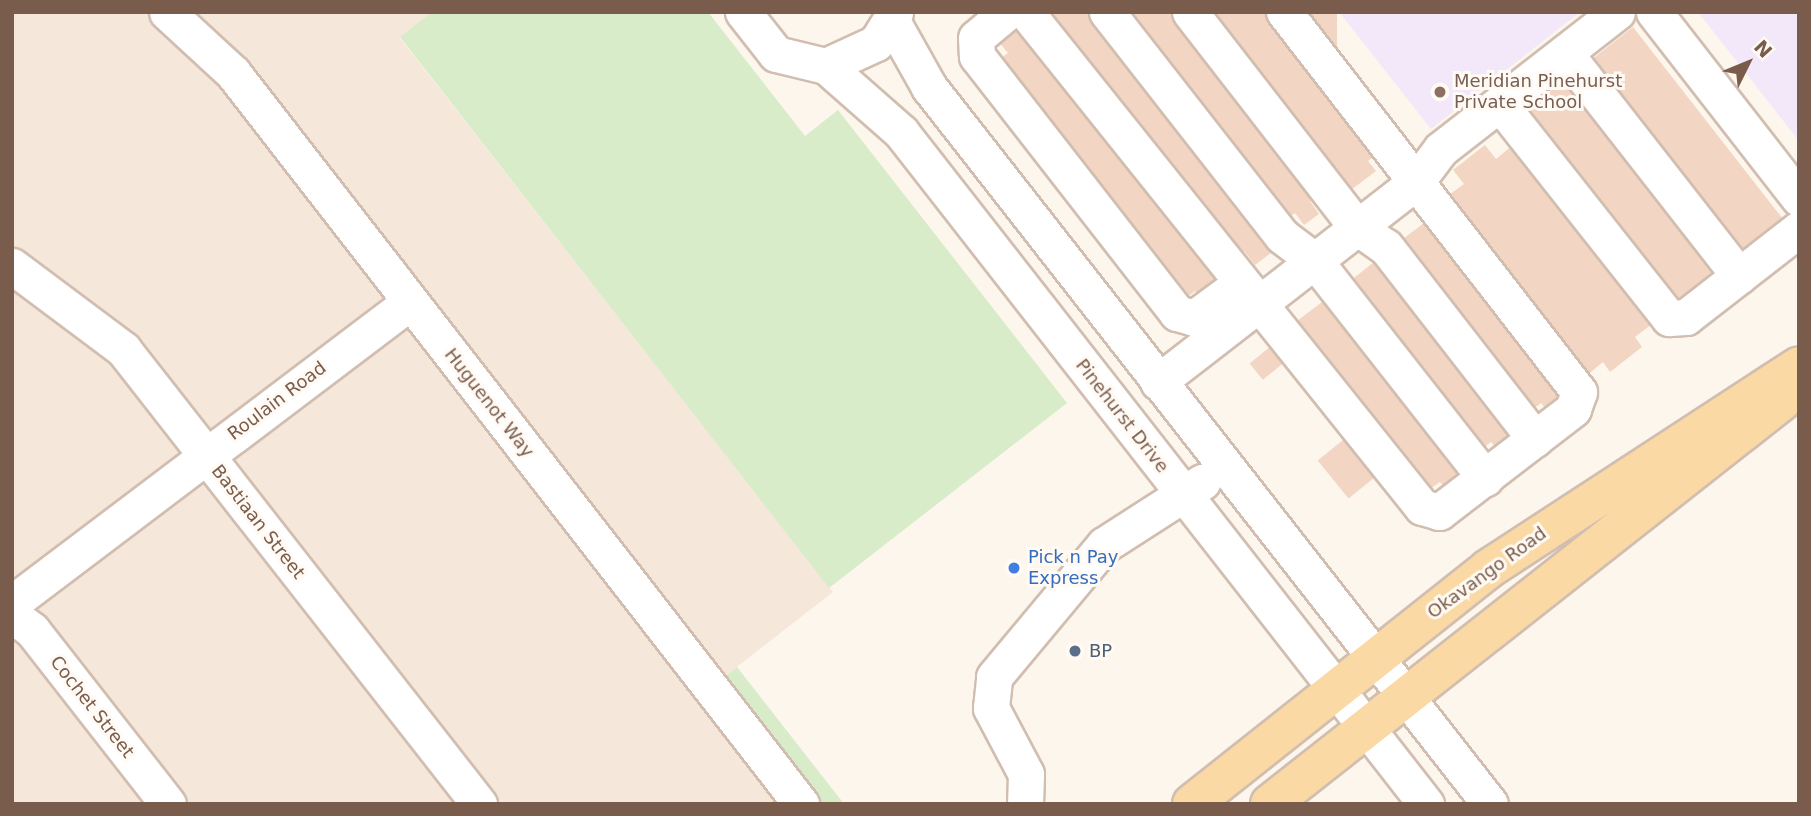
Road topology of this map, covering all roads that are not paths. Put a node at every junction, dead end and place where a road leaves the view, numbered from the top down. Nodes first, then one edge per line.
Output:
1 (167, 12) edge
2 (743, 12) edge
3 (1007, 12) edge
4 (1026, 12) edge
5 (1107, 12) edge
6 (1190, 12) edge
7 (1284, 12) edge
8 (1617, 12) edge
9 (1654, 12) edge
10 (893, 17) edge
11 (1565, 52) junction
12 (826, 66) junction
13 (1500, 103) junction
14 (1416, 182) junction
15 (1799, 198) edge
16 (1357, 227) junction
17 (1799, 229) edge
18 (1315, 261) junction
19 (12, 266) edge
20 (1739, 276) junction
21 (1250, 293) junction
22 (410, 302) junction
23 (1799, 366) edge
24 (1158, 382) junction
25 (1799, 388) edge
26 (1535, 439) junction
27 (206, 455) junction
28 (1225, 466) junction
29 (1485, 478) junction
30 (1184, 495) junction
31 (12, 603) edge
32 (12, 615) edge
33 (1375, 657) junction
34 (1336, 688) junction
35 (1406, 697) junction
36 (1367, 728) junction
37 (1415, 791) edge
38 (168, 804) edge
39 (479, 804) edge
40 (801, 804) edge
41 (1025, 804) edge
42 (1192, 804) edge
43 (1270, 804) edge
44 (1490, 804) edge

1 - 22 street, Huguenot Way
2 - 12 street
3 - 21 street
4 - 21 street
5 - 18 street
6 - 16 street
7 - 14 street
8 - 11 street
9 - 15 street
10 - 12 street
10 - 24 street
11 - 13 street
11 - 20 street
12 - 30 street, Pinehurst Drive
13 - 14 street
13 - 20 street
14 - 16 street
14 - 26 street
16 - 18 street
16 - 26 street
17 - 20 street
18 - 21 street
18 - 29 street
19 - 27 street, Bastiaan Street
21 - 24 street
21 - 29 street
22 - 27 street, Roulain Road
22 - 40 street, Huguenot Way
23 - 33 main road, Okavango Road
24 - 28 street
25 - 35 main road
26 - 29 street
27 - 31 street, Roulain Road
27 - 39 street, Bastiaan Street
28 - 30 street
28 - 33 street
30 - 34 street, Pinehurst Drive
30 - 41 street
32 - 38 street, Cochet Street
33 - 34 main road, Okavango Road
33 - 35 street
34 - 36 street, Pinehurst Drive
34 - 42 main road, Okavango Road
35 - 36 main road
35 - 44 street
36 - 37 street, Pinehurst Drive
36 - 43 main road

